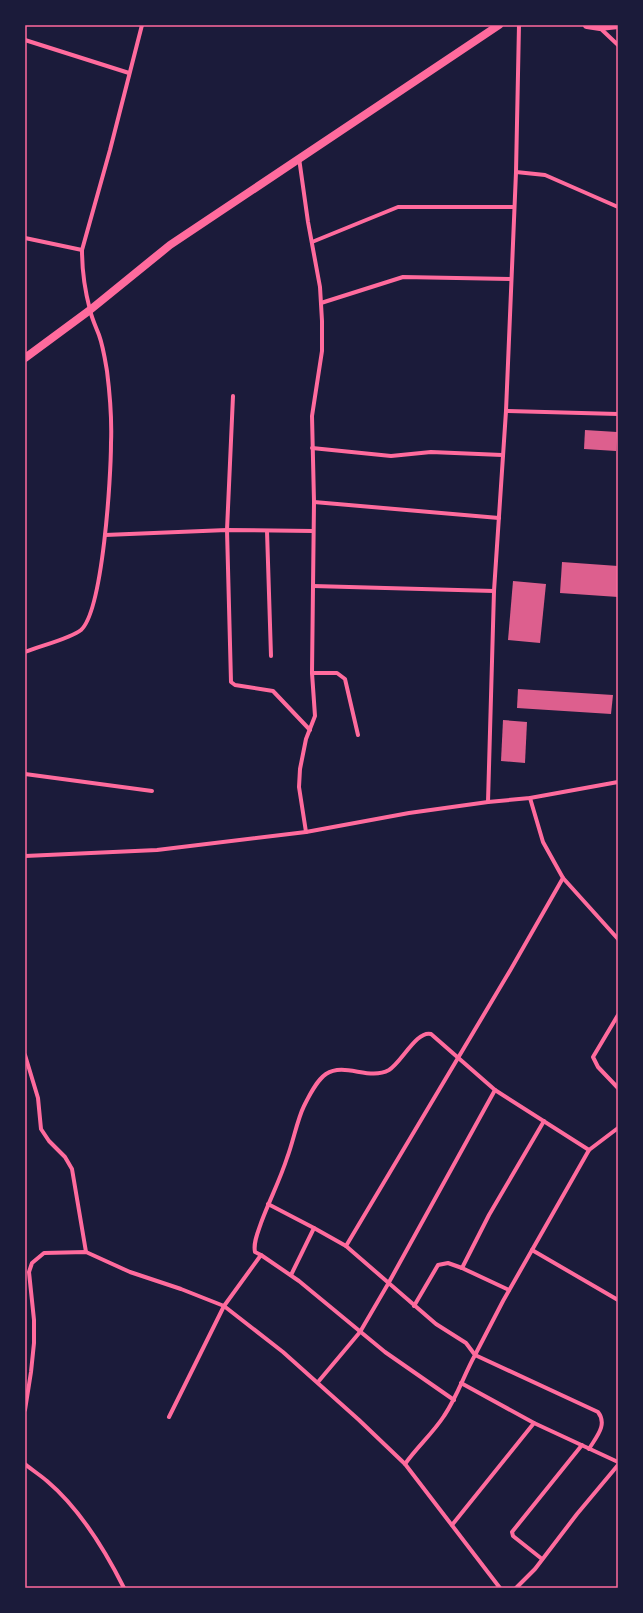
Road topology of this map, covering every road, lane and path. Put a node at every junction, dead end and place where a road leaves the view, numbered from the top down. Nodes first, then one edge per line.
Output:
1 (142, 25) edge
2 (499, 25) edge
3 (519, 25) edge
4 (587, 25) edge
5 (618, 25) edge
6 (600, 28) junction
7 (25, 40) edge
8 (618, 45) edge
9 (129, 73) junction
10 (299, 158) junction
11 (516, 172) junction
12 (514, 207) junction
13 (618, 207) edge
14 (25, 238) edge
15 (312, 242) junction
16 (82, 250) junction
17 (510, 279) junction
18 (321, 303) junction
19 (90, 310) junction
20 (25, 358) edge
21 (233, 396) dead end
22 (506, 411) junction
23 (618, 414) edge
24 (312, 448) junction
25 (502, 455) junction
26 (314, 502) junction
27 (499, 518) junction
28 (227, 530) junction
29 (267, 531) junction
30 (313, 531) junction
31 (105, 535) junction
32 (313, 586) junction
33 (494, 591) junction
34 (25, 652) edge
35 (271, 656) dead end
36 (312, 673) junction
37 (310, 730) junction
38 (358, 734) dead end
39 (25, 774) edge
40 (618, 782) edge
41 (152, 791) dead end
42 (530, 798) junction
43 (488, 802) junction
44 (306, 832) junction
45 (25, 856) edge
46 (563, 878) junction
47 (618, 939) edge
48 (618, 1015) edge
49 (25, 1055) edge
50 (458, 1058) junction
51 (618, 1088) edge
52 (495, 1090) junction
53 (544, 1121) junction
54 (618, 1128) edge
55 (589, 1150) junction
56 (268, 1204) junction
57 (314, 1228) junction
58 (346, 1246) junction
59 (532, 1250) junction
60 (86, 1252) junction
61 (260, 1255) junction
62 (462, 1268) junction
63 (291, 1276) junction
64 (388, 1284) junction
65 (509, 1290) junction
66 (618, 1300) edge
67 (224, 1306) junction
68 (414, 1306) junction
69 (360, 1332) junction
70 (476, 1355) junction
71 (318, 1382) junction
72 (461, 1383) junction
73 (454, 1400) junction
74 (25, 1410) edge
75 (169, 1417) dead end
76 (534, 1423) junction
77 (582, 1446) junction
78 (589, 1448) junction
79 (618, 1462) edge
80 (25, 1464) edge
81 (405, 1464) junction
82 (618, 1465) edge
83 (452, 1525) junction
84 (542, 1559) junction
85 (124, 1588) edge
86 (500, 1588) edge
87 (516, 1588) edge

1 - 9 street
2 - 10 main road
3 - 11 street
4 - 6 main road
5 - 6 main road
6 - 8 street
7 - 9 street
9 - 16 street
10 - 15 street
10 - 19 main road
11 - 12 street
11 - 13 street
12 - 15 street
12 - 17 street
14 - 16 street
15 - 18 street
16 - 19 street
17 - 18 street
17 - 22 street
18 - 24 street
19 - 20 main road
19 - 31 street
21 - 28 street
22 - 23 street
22 - 25 street
24 - 25 street
24 - 26 street
25 - 27 street
26 - 27 street
26 - 30 street
27 - 33 street
28 - 29 street
28 - 31 street
28 - 37 street
29 - 30 street
29 - 35 street
30 - 32 street
31 - 34 street
32 - 33 street
32 - 36 street
33 - 43 street
36 - 37 street
36 - 38 street
37 - 44 street
39 - 41 street
40 - 42 street
42 - 43 street
42 - 46 street
43 - 44 street
44 - 45 street
46 - 47 street
46 - 50 street
48 - 51 street
49 - 60 street
50 - 52 street
50 - 56 street
50 - 58 street
52 - 53 street
52 - 64 street
53 - 55 street
53 - 62 street
54 - 55 street
55 - 59 street
56 - 57 street
56 - 61 street
57 - 58 street
57 - 63 street
58 - 64 street
59 - 65 street
59 - 66 street
60 - 67 street
60 - 74 street
61 - 63 street
61 - 67 street
62 - 65 street
62 - 68 street
63 - 69 street
64 - 68 street
64 - 69 street
65 - 70 street
67 - 71 street
67 - 75 street
68 - 70 street
69 - 71 street
69 - 73 street
70 - 72 street
70 - 78 street
71 - 81 street
72 - 73 street
72 - 76 street
73 - 81 street
76 - 77 street
76 - 83 street
77 - 78 street
77 - 84 street
78 - 79 street
80 - 85 street
81 - 83 street
82 - 84 street
83 - 86 street
84 - 87 street

